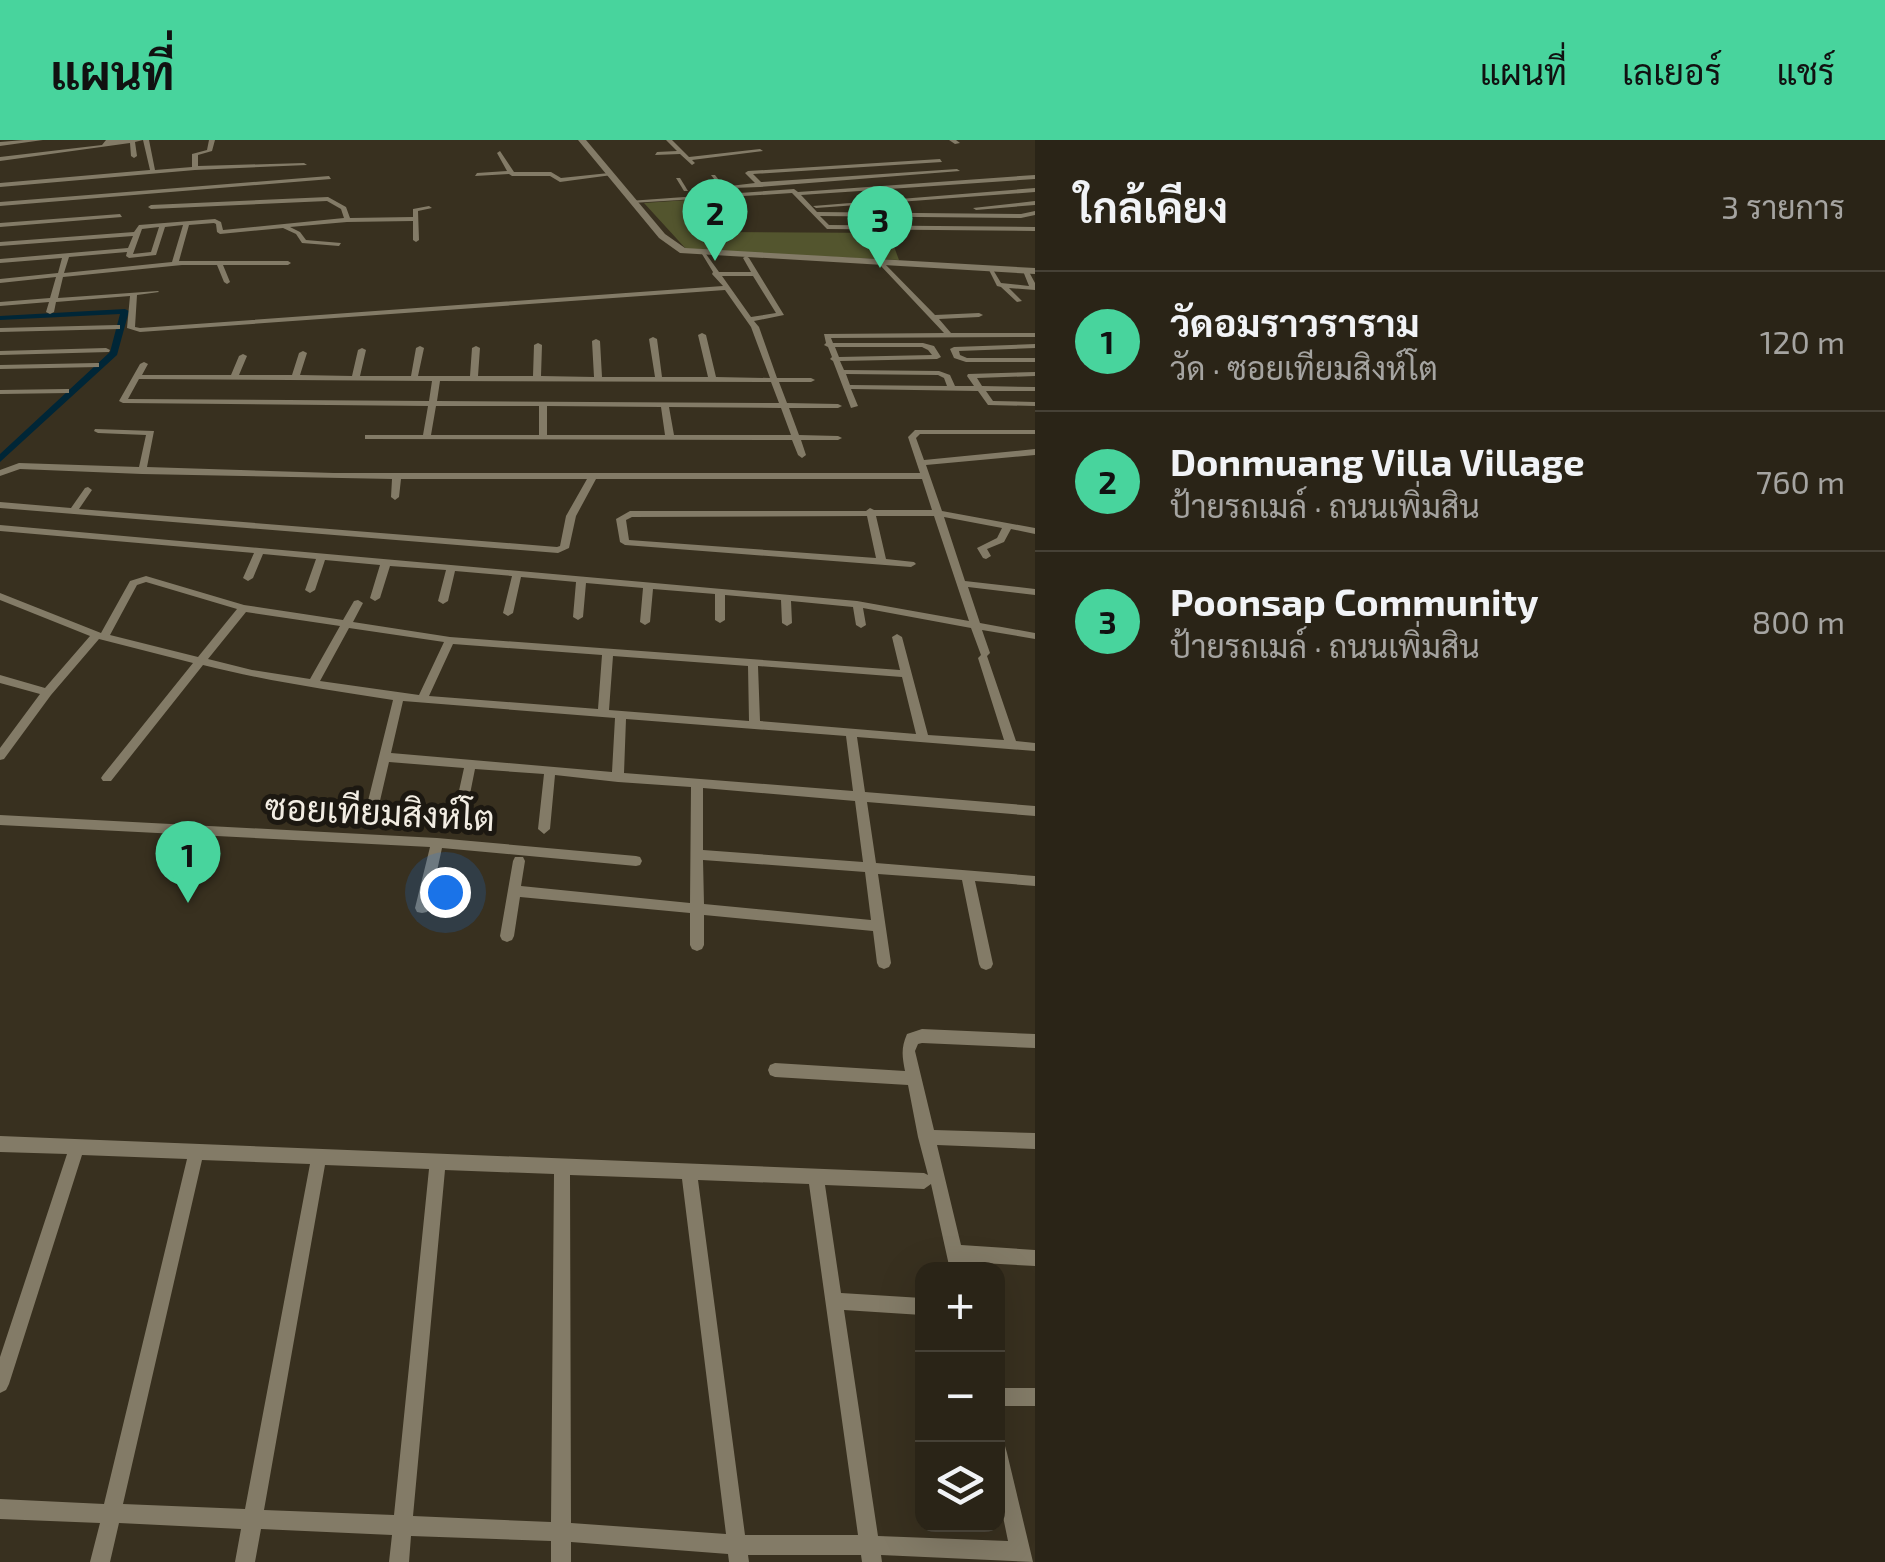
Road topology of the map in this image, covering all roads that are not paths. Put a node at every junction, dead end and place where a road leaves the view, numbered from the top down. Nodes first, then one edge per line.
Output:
1 (40, 140) edge
2 (144, 140) edge
3 (212, 140) edge
4 (582, 140) edge
5 (669, 140) edge
6 (132, 141) edge
7 (109, 142) edge
8 (0, 144) edge
9 (680, 152) junction
10 (760, 152) dead end
11 (500, 153) dead end
12 (918, 154) dead end
13 (134, 156) dead end
14 (0, 159) edge
15 (940, 161) dead end
16 (928, 162) junction
17 (665, 163) dead end
18 (304, 165) dead end
19 (195, 168) junction
20 (153, 172) junction
21 (511, 172) junction
22 (957, 172) dead end
23 (132, 173) junction
24 (477, 175) dead end
25 (713, 176) dead end
26 (1035, 177) edge
27 (329, 178) dead end
28 (580, 178) junction
29 (1018, 178) junction
30 (678, 179) dead end
31 (605, 180) junction
32 (760, 184) junction
33 (0, 185) edge
34 (723, 187) junction
35 (586, 188) dead end
36 (1035, 189) edge
37 (686, 190) junction
38 (154, 192) junction
39 (126, 194) junction
40 (796, 194) junction
41 (629, 198) junction
42 (913, 199) junction
43 (1035, 203) edge
44 (0, 204) edge
45 (808, 207) junction
46 (151, 208) junction
47 (429, 208) dead end
48 (1035, 213) edge
49 (815, 214) junction
50 (930, 214) junction
51 (120, 216) junction
52 (416, 219) junction
53 (347, 220) junction
54 (186, 224) junction
55 (0, 225) edge
56 (146, 226) junction
57 (162, 226) junction
58 (286, 228) junction
59 (1035, 229) edge
60 (220, 232) junction
61 (134, 234) junction
62 (114, 235) junction
63 (416, 240) dead end
64 (0, 244) edge
65 (339, 244) dead end
66 (216, 246) dead end
67 (130, 250) junction
68 (110, 252) junction
69 (66, 255) junction
70 (704, 255) junction
71 (746, 258) junction
72 (0, 260) edge
73 (219, 262) junction
74 (288, 263) dead end
75 (175, 264) junction
76 (882, 264) junction
77 (990, 269) junction
78 (1030, 271) edge
79 (715, 274) junction
80 (753, 274) junction
81 (60, 276) junction
82 (0, 281) edge
83 (227, 282) dead end
84 (724, 288) junction
85 (1004, 288) junction
86 (156, 292) dead end
87 (134, 294) junction
88 (53, 300) junction
89 (1019, 301) dead end
90 (0, 304) edge
91 (50, 312) dead end
92 (978, 315) dead end
93 (935, 317) junction
94 (751, 319) junction
95 (117, 327) dead end
96 (0, 330) edge
97 (16, 330) junction
98 (948, 333) junction
99 (1035, 334) edge
100 (702, 335) dead end
101 (653, 339) dead end
102 (596, 341) dead end
103 (538, 344) dead end
104 (828, 344) junction
105 (1035, 346) edge
106 (420, 348) dead end
107 (476, 348) dead end
108 (106, 350) dead end
109 (362, 350) dead end
110 (303, 353) dead end
111 (243, 356) dead end
112 (1, 358) edge
113 (834, 358) junction
114 (1035, 360) edge
115 (185, 361) dead end
116 (96, 364) dead end
117 (144, 364) dead end
118 (840, 372) junction
119 (1035, 374) edge
120 (136, 377) junction
121 (178, 378) junction
122 (234, 378) junction
123 (295, 378) junction
124 (325, 378) junction
125 (355, 379) junction
126 (414, 379) junction
127 (436, 379) junction
128 (474, 380) junction
129 (537, 380) junction
130 (598, 380) junction
131 (658, 380) junction
132 (713, 380) junction
133 (777, 380) junction
134 (811, 380) dead end
135 (846, 387) junction
136 (952, 388) junction
137 (978, 389) junction
138 (1035, 389) edge
139 (66, 391) dead end
140 (0, 392) edge
141 (319, 404) junction
142 (1035, 404) edge
143 (432, 405) junction
144 (543, 405) junction
145 (665, 406) junction
146 (786, 406) junction
147 (838, 406) dead end
148 (854, 406) dead end
149 (98, 431) dead end
150 (1035, 432) edge
151 (368, 437) dead end
152 (427, 437) junction
153 (543, 437) junction
154 (670, 438) junction
155 (796, 438) junction
156 (838, 438) dead end
157 (1035, 452) edge
158 (802, 455) dead end
159 (921, 463) junction
160 (142, 470) junction
161 (0, 472) edge
162 (397, 476) junction
163 (593, 476) junction
164 (926, 476) junction
165 (88, 490) dead end
166 (395, 497) dead end
167 (0, 506) edge
168 (73, 511) junction
169 (870, 511) junction
170 (938, 513) junction
171 (1006, 527) junction
172 (0, 528) edge
173 (1035, 531) edge
174 (260, 551) junction
175 (321, 556) junction
176 (986, 556) dead end
177 (386, 562) junction
178 (882, 563) junction
179 (911, 564) dead end
180 (452, 568) junction
181 (517, 574) junction
182 (248, 578) dead end
183 (581, 580) junction
184 (961, 584) junction
185 (648, 586) junction
186 (310, 590) dead end
187 (720, 592) junction
188 (1035, 592) edge
189 (0, 596) edge
190 (375, 598) dead end
191 (786, 598) junction
192 (443, 601) dead end
193 (358, 602) dead end
194 (858, 604) junction
195 (243, 608) junction
196 (508, 613) dead end
197 (578, 616) dead end
198 (720, 620) dead end
199 (645, 622) dead end
200 (344, 623) junction
201 (787, 623) dead end
202 (861, 625) dead end
203 (978, 628) junction
204 (101, 635) junction
205 (1035, 636) edge
206 (898, 637) dead end
207 (450, 640) junction
208 (608, 651) junction
209 (198, 660) junction
210 (753, 662) junction
211 (907, 674) junction
212 (0, 678) edge
213 (312, 685) junction
214 (47, 692) junction
215 (399, 697) junction
216 (422, 699) junction
217 (602, 714) junction
218 (621, 716) junction
219 (755, 726) junction
220 (852, 733) junction
221 (923, 738) junction
222 (1011, 746) junction
223 (1035, 747) edge
224 (0, 756) edge
225 (385, 757) junction
226 (470, 765) junction
227 (550, 771) junction
228 (107, 778) dead end
229 (618, 778) junction
230 (697, 785) junction
231 (860, 798) junction
232 (372, 805) dead end
233 (461, 809) dead end
234 (1035, 812) edge
235 (0, 820) edge
236 (544, 829) dead end
237 (437, 843) junction
238 (696, 854) junction
239 (519, 861) dead end
240 (636, 861) dead end
241 (870, 867) junction
242 (967, 876) junction
243 (1035, 882) edge
244 (515, 891) junction
245 (422, 908) dead end
246 (696, 908) junction
247 (878, 926) junction
248 (508, 936) dead end
249 (697, 945) dead end
250 (884, 963) dead end
251 (986, 964) dead end
252 (1035, 1041) edge
253 (775, 1070) dead end
254 (911, 1078) junction
255 (926, 1138) junction
256 (1035, 1141) edge
257 (0, 1144) edge
258 (77, 1148) junction
259 (196, 1152) junction
260 (319, 1157) junction
261 (438, 1162) junction
262 (562, 1167) junction
263 (688, 1172) junction
264 (816, 1177) junction
265 (924, 1181) dead end
266 (1035, 1258) edge
267 (956, 1261) edge
268 (833, 1301) junction
269 (915, 1306) edge
270 (0, 1384) edge
271 (1005, 1397) edge
272 (1035, 1398) edge
273 (1005, 1483) edge
274 (0, 1509) edge
275 (113, 1514) junction
276 (253, 1520) junction
277 (403, 1526) junction
278 (562, 1532) junction
279 (738, 1554) edge
280 (871, 1554) edge
281 (1022, 1557) edge
282 (100, 1562) edge
283 (245, 1562) edge
284 (399, 1562) edge
285 (560, 1562) edge

1 - 8 street
2 - 6 street
2 - 20 street
3 - 19 street
4 - 31 street
5 - 9 street
6 - 7 street
6 - 13 street
7 - 14 street
9 - 10 street
9 - 17 street
11 - 21 street
12 - 16 street
15 - 16 street
16 - 32 street
18 - 19 street
19 - 20 street
20 - 23 street
21 - 24 street
21 - 28 street
22 - 32 street
23 - 33 street
23 - 39 street
25 - 34 street
26 - 29 street
27 - 38 street
28 - 31 street
28 - 35 street
29 - 36 street
29 - 40 street
30 - 37 street
31 - 41 street
32 - 34 street
34 - 37 street
36 - 42 street
37 - 41 street
38 - 39 street
38 - 46 street
39 - 44 street
39 - 51 street
40 - 41 street
40 - 45 street
41 - 70 street
42 - 45 street
42 - 50 street
43 - 50 street
45 - 49 street
46 - 53 street
46 - 56 street
47 - 52 street
48 - 50 street
49 - 50 street
49 - 59 street
51 - 55 street
51 - 62 street
52 - 53 street
52 - 63 street
53 - 58 street
54 - 57 street
54 - 60 street
54 - 75 street
56 - 57 street
56 - 61 street
57 - 67 street
58 - 60 street
58 - 65 street
60 - 66 street
61 - 62 street
61 - 67 street
62 - 64 street
62 - 68 street
67 - 68 street
68 - 69 street
69 - 72 street
69 - 81 street
70 - 71 street
70 - 79 street
71 - 76 street
71 - 80 street
73 - 74 street
73 - 75 street
73 - 83 street
75 - 81 street
76 - 77 street
76 - 93 street
77 - 78 street
77 - 85 street
78 - 85 street
79 - 80 street
79 - 84 street
80 - 94 street
81 - 82 street
81 - 88 street
84 - 87 street
84 - 94 street
85 - 89 street
86 - 87 street
87 - 88 street
88 - 90 street
88 - 91 street
92 - 93 street
93 - 98 street
94 - 133 street
95 - 97 street
96 - 97 street
97 - 112 street
98 - 99 street
98 - 104 street
100 - 132 street
101 - 131 street
102 - 130 street
103 - 129 street
104 - 113 street
104 - 113 street
105 - 114 street
106 - 126 street
107 - 128 street
108 - 112 street
109 - 125 street
110 - 123 street
111 - 122 street
112 - 116 street
113 - 118 street
115 - 121 street
117 - 120 street
118 - 135 street
118 - 136 street
119 - 137 street
120 - 121 street
120 - 141 street
121 - 122 street
122 - 123 street
123 - 124 street
124 - 125 street
124 - 141 street
125 - 126 street
126 - 127 street
127 - 128 street
127 - 143 street
128 - 129 street
129 - 130 street
130 - 131 street
131 - 132 street
132 - 133 street
133 - 134 street
133 - 146 street
135 - 136 street
135 - 148 street
136 - 137 street
137 - 138 street
137 - 142 street
139 - 140 street
141 - 143 street
143 - 144 street
143 - 152 street
144 - 145 street
144 - 153 street
145 - 146 street
145 - 154 street
146 - 147 street
146 - 155 street
149 - 160 street
150 - 159 street
151 - 152 street
152 - 153 street
153 - 154 street
154 - 155 street
155 - 156 street
155 - 158 street
157 - 159 street
159 - 164 street
160 - 161 street
160 - 162 street
162 - 163 street
162 - 166 street
163 - 164 street
163 - 168 street
164 - 170 street
165 - 168 street
167 - 168 street
169 - 170 street
169 - 178 street
169 - 178 street
170 - 171 street
170 - 184 street
171 - 173 street
171 - 176 street
172 - 174 street
174 - 175 street
174 - 182 street
175 - 177 street
175 - 186 street
177 - 180 street
177 - 190 street
178 - 179 street
180 - 181 street
180 - 192 street
181 - 183 street
181 - 196 street
183 - 185 street
183 - 197 street
184 - 188 street
184 - 203 street
185 - 187 street
185 - 199 street
187 - 191 street
187 - 198 street
189 - 204 street
191 - 194 street
191 - 201 street
193 - 200 street
194 - 202 street
194 - 203 street
195 - 200 street
195 - 204 street
195 - 209 street
200 - 207 street
200 - 213 street
203 - 205 street
203 - 222 street
204 - 209 street
204 - 214 street
206 - 211 street
207 - 208 street
207 - 216 street
208 - 210 street
208 - 217 street
209 - 213 street
209 - 228 street
210 - 211 street
210 - 219 street
211 - 221 street
212 - 214 street
213 - 215 street
214 - 224 street
215 - 216 street
215 - 225 street
216 - 217 street
217 - 218 street
218 - 219 street
218 - 229 street
219 - 220 street
220 - 221 street
220 - 231 street
221 - 222 street
222 - 223 street
225 - 226 street
225 - 232 street
226 - 227 street
226 - 233 street
227 - 229 street
227 - 236 street
229 - 230 street
230 - 231 street
230 - 238 street
231 - 234 street
231 - 241 street
235 - 237 street, ซอยเทียมสิงห์โต
237 - 240 street, ซอยเทียมสิงห์โต
237 - 245 street
238 - 241 street
238 - 246 street
239 - 244 street
241 - 242 street
241 - 247 street
242 - 243 street
242 - 251 street
244 - 246 street
244 - 248 street
246 - 247 street
246 - 249 street
247 - 250 street
252 - 254 street
253 - 254 street
254 - 255 street
255 - 256 street
255 - 267 street
257 - 258 street
258 - 259 street
258 - 270 street
259 - 260 street
259 - 275 street
260 - 261 street
260 - 276 street
261 - 262 street
261 - 277 street
262 - 263 street
262 - 278 street
263 - 264 street
263 - 279 street
264 - 265 street
264 - 268 street
266 - 267 street
268 - 269 street
268 - 280 street
271 - 272 street
273 - 281 street
274 - 275 street
275 - 276 street
275 - 282 street
276 - 277 street
276 - 283 street
277 - 278 street
277 - 284 street
278 - 279 street
278 - 285 street
279 - 280 street
280 - 281 street

